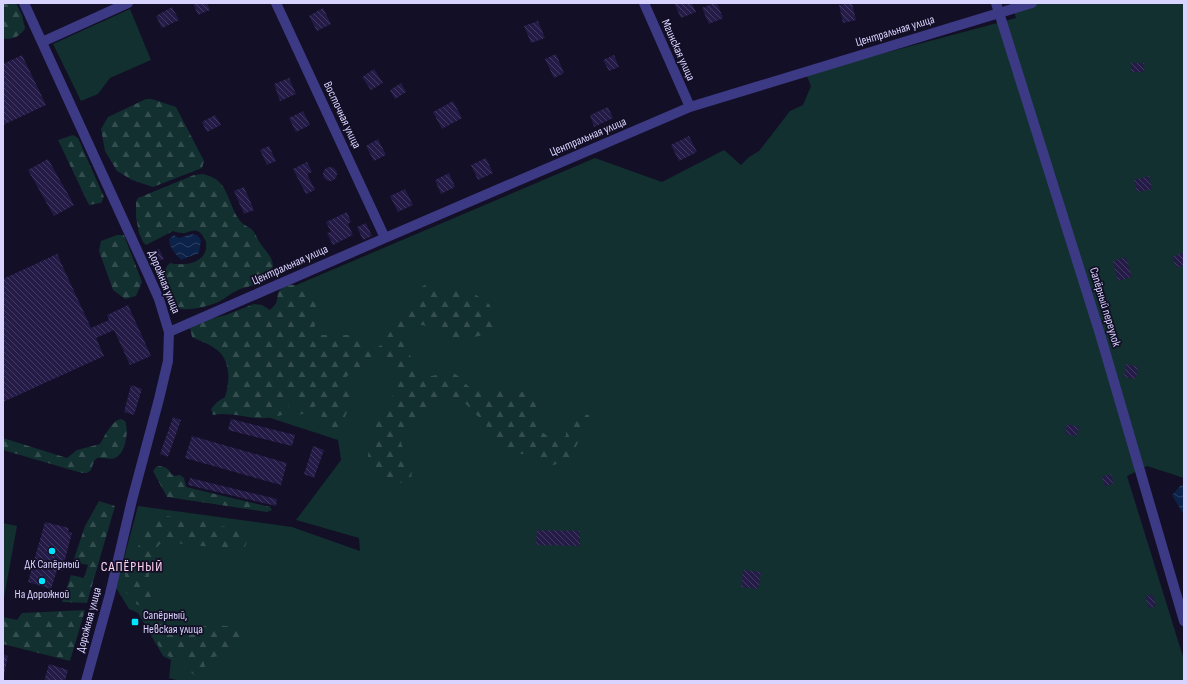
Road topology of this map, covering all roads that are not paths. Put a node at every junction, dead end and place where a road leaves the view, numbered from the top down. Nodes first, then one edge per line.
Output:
1 (24, 3) edge
2 (128, 3) edge
3 (276, 3) edge
4 (644, 3) edge
5 (996, 3) edge
6 (1032, 3) edge
7 (999, 14) junction
8 (42, 42) junction
9 (690, 107) junction
10 (384, 238) junction
11 (169, 332) junction
12 (1184, 621) edge
13 (86, 681) edge

1 - 8 street, Дорожная улица
2 - 8 street
3 - 10 street, Восточная улица
4 - 9 street, Мгинская улица
5 - 7 street, Сапёрный переулок
6 - 7 street, Центральная улица
7 - 9 street, Центральная улица
7 - 12 street, Сапёрный переулок
8 - 11 street, Дорожная улица
9 - 10 street, Центральная улица
10 - 11 street, Центральная улица
11 - 13 street, Дорожная улица

